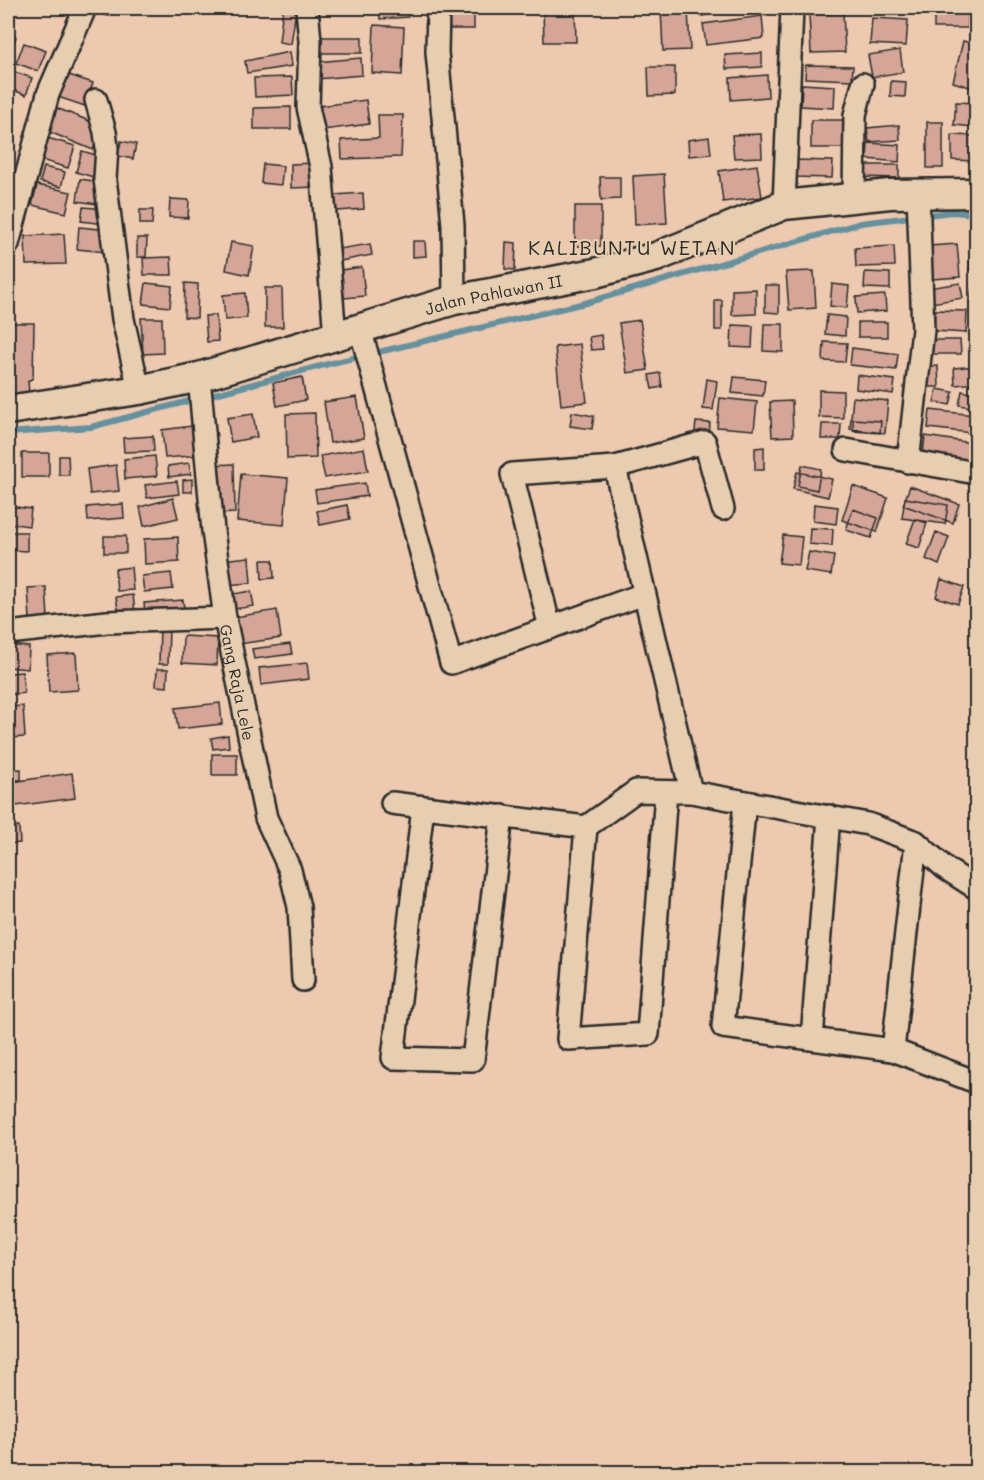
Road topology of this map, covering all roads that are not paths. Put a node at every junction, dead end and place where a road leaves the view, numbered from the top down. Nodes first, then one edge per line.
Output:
1 (85, 8) edge
2 (307, 8) edge
3 (438, 8) edge
4 (792, 8) edge
5 (863, 84) dead end
6 (96, 100) dead end
7 (16, 175) edge
8 (976, 193) edge
9 (854, 198) junction
10 (918, 200) junction
11 (784, 205) junction
12 (8, 244) edge
13 (454, 300) junction
14 (347, 332) junction
15 (199, 378) junction
16 (139, 390) junction
17 (8, 410) edge
18 (846, 450) dead end
19 (908, 462) junction
20 (615, 467) junction
21 (976, 474) edge
22 (723, 508) dead end
23 (644, 594) junction
24 (225, 618) junction
25 (550, 628) junction
26 (8, 633) edge
27 (666, 792) junction
28 (691, 792) junction
29 (746, 802) junction
30 (392, 803) dead end
31 (423, 807) junction
32 (502, 816) junction
33 (830, 816) junction
34 (586, 827) junction
35 (916, 842) junction
36 (976, 888) edge
37 (303, 980) dead end
38 (812, 1039) junction
39 (893, 1050) junction
40 (976, 1082) edge

1 - 7 street
2 - 14 street
3 - 13 street
4 - 11 street
5 - 9 street
6 - 16 street
7 - 12 street
8 - 10 street, Jalan Pahlawan II
9 - 10 street, Jalan Pahlawan II
9 - 11 street, Jalan Pahlawan II
10 - 19 street
11 - 13 street, Jalan Pahlawan II
13 - 14 street, Jalan Pahlawan II
14 - 15 street, Jalan Pahlawan II
14 - 25 street
15 - 16 street, Jalan Pahlawan II
15 - 24 street, Gang Raja Lele
16 - 17 street, Jalan Pahlawan II
18 - 19 street
19 - 21 street
20 - 22 street
20 - 23 street
20 - 25 street
23 - 25 street
23 - 28 street
24 - 26 street
24 - 37 street, Gang Raja Lele
27 - 28 street
27 - 34 street
27 - 34 street
28 - 29 street
29 - 33 street
29 - 38 street
30 - 31 street
31 - 32 street
31 - 32 street
32 - 34 street
33 - 35 street
33 - 38 street
35 - 36 street
35 - 39 street
38 - 39 street
39 - 40 street

